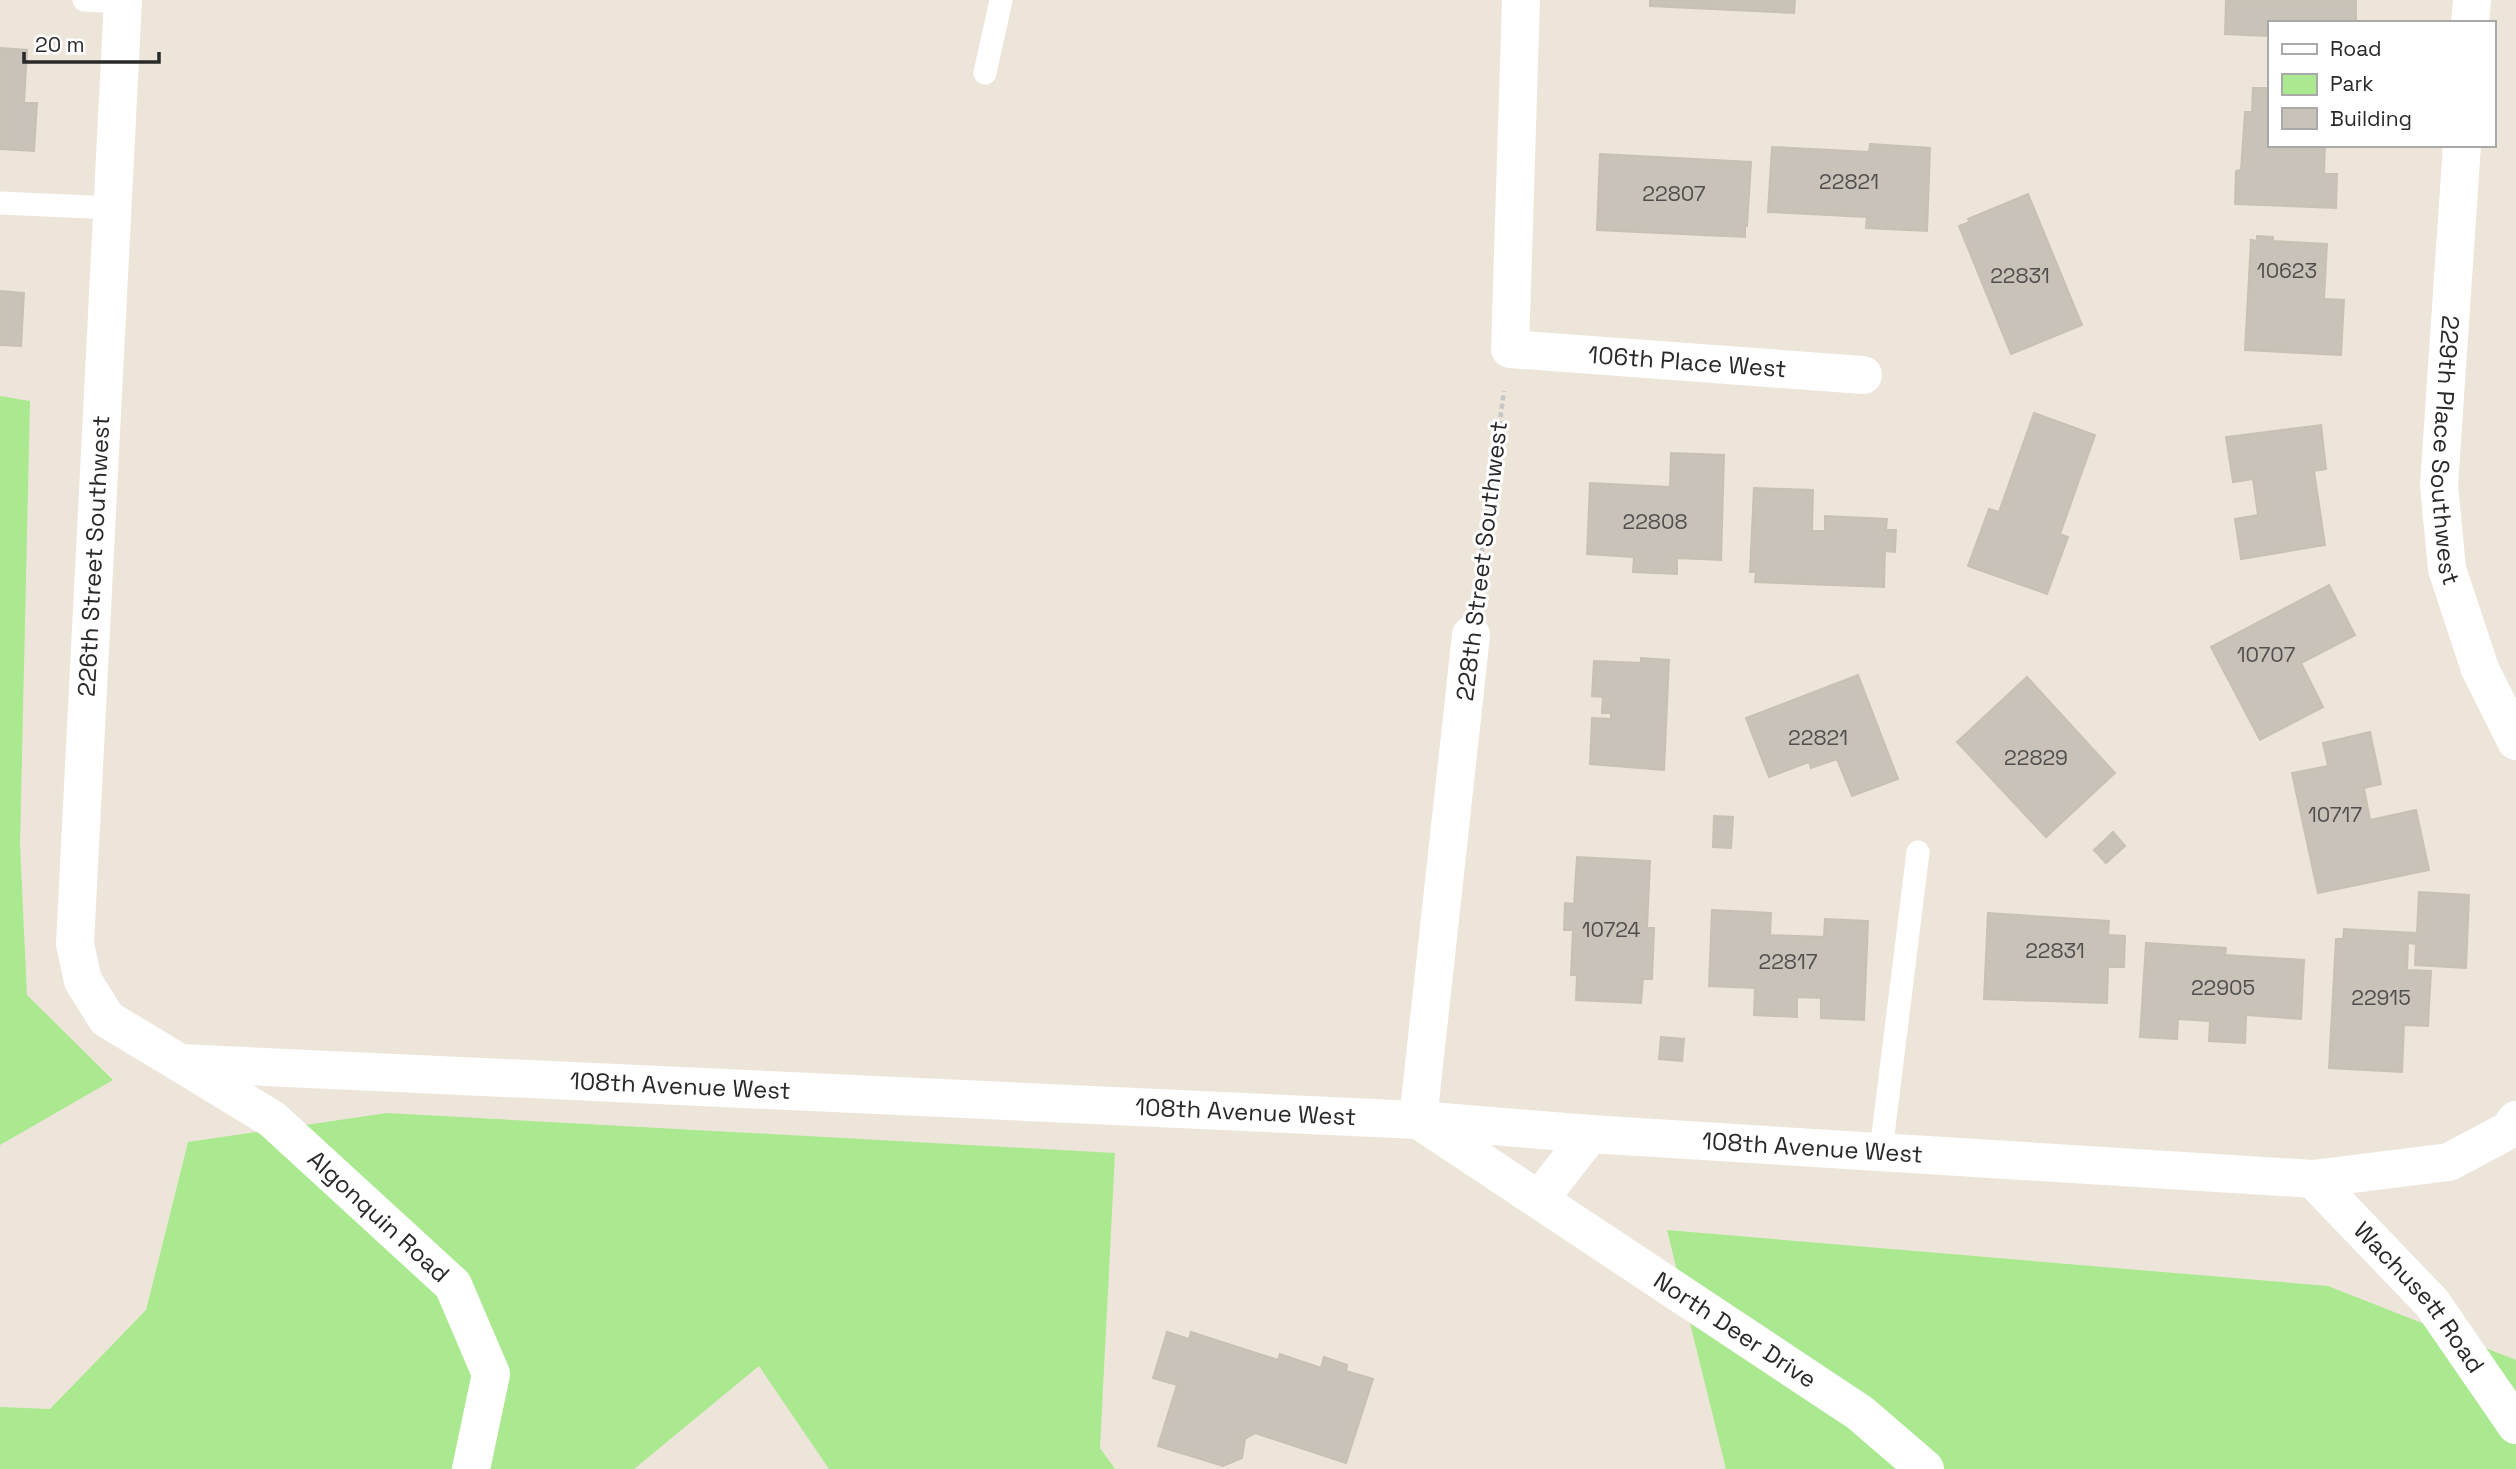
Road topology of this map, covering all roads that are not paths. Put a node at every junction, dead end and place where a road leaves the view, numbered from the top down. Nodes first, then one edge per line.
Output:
1 (84, 0) edge
2 (1001, 0) edge
3 (1521, 0) edge
4 (2472, 0) edge
5 (123, 1) edge
6 (2470, 21) edge
7 (985, 73) dead end
8 (2462, 147) edge
9 (0, 203) edge
10 (113, 208) junction
11 (1863, 375) dead end
12 (1471, 635) road end
13 (2516, 741) edge
14 (1918, 852) dead end
15 (180, 1063) junction
16 (1418, 1120) junction
17 (2516, 1120) edge
18 (1590, 1134) junction
19 (1881, 1151) junction
20 (2313, 1179) junction
21 (1539, 1200) junction
22 (2516, 1425) edge
23 (471, 1469) edge
24 (1925, 1469) edge

1 - 5 lane
2 - 7 lane
3 - 11 street, 106th Place West
4 - 6 street
5 - 10 street, 226th Street Southwest
8 - 13 street, 229th Place Southwest
9 - 10 lane
10 - 15 street, 226th Street Southwest
12 - 16 street, 228th Street Southwest
14 - 19 lane
15 - 16 street, 108th Avenue West
15 - 23 street, Algonquin Road
16 - 18 street, 108th Avenue West
16 - 21 street, North Deer Drive
17 - 20 street
18 - 19 street, 108th Avenue West
18 - 21 street
19 - 20 street, 108th Avenue West
20 - 22 street, Wachusett Road
21 - 24 street, North Deer Drive

